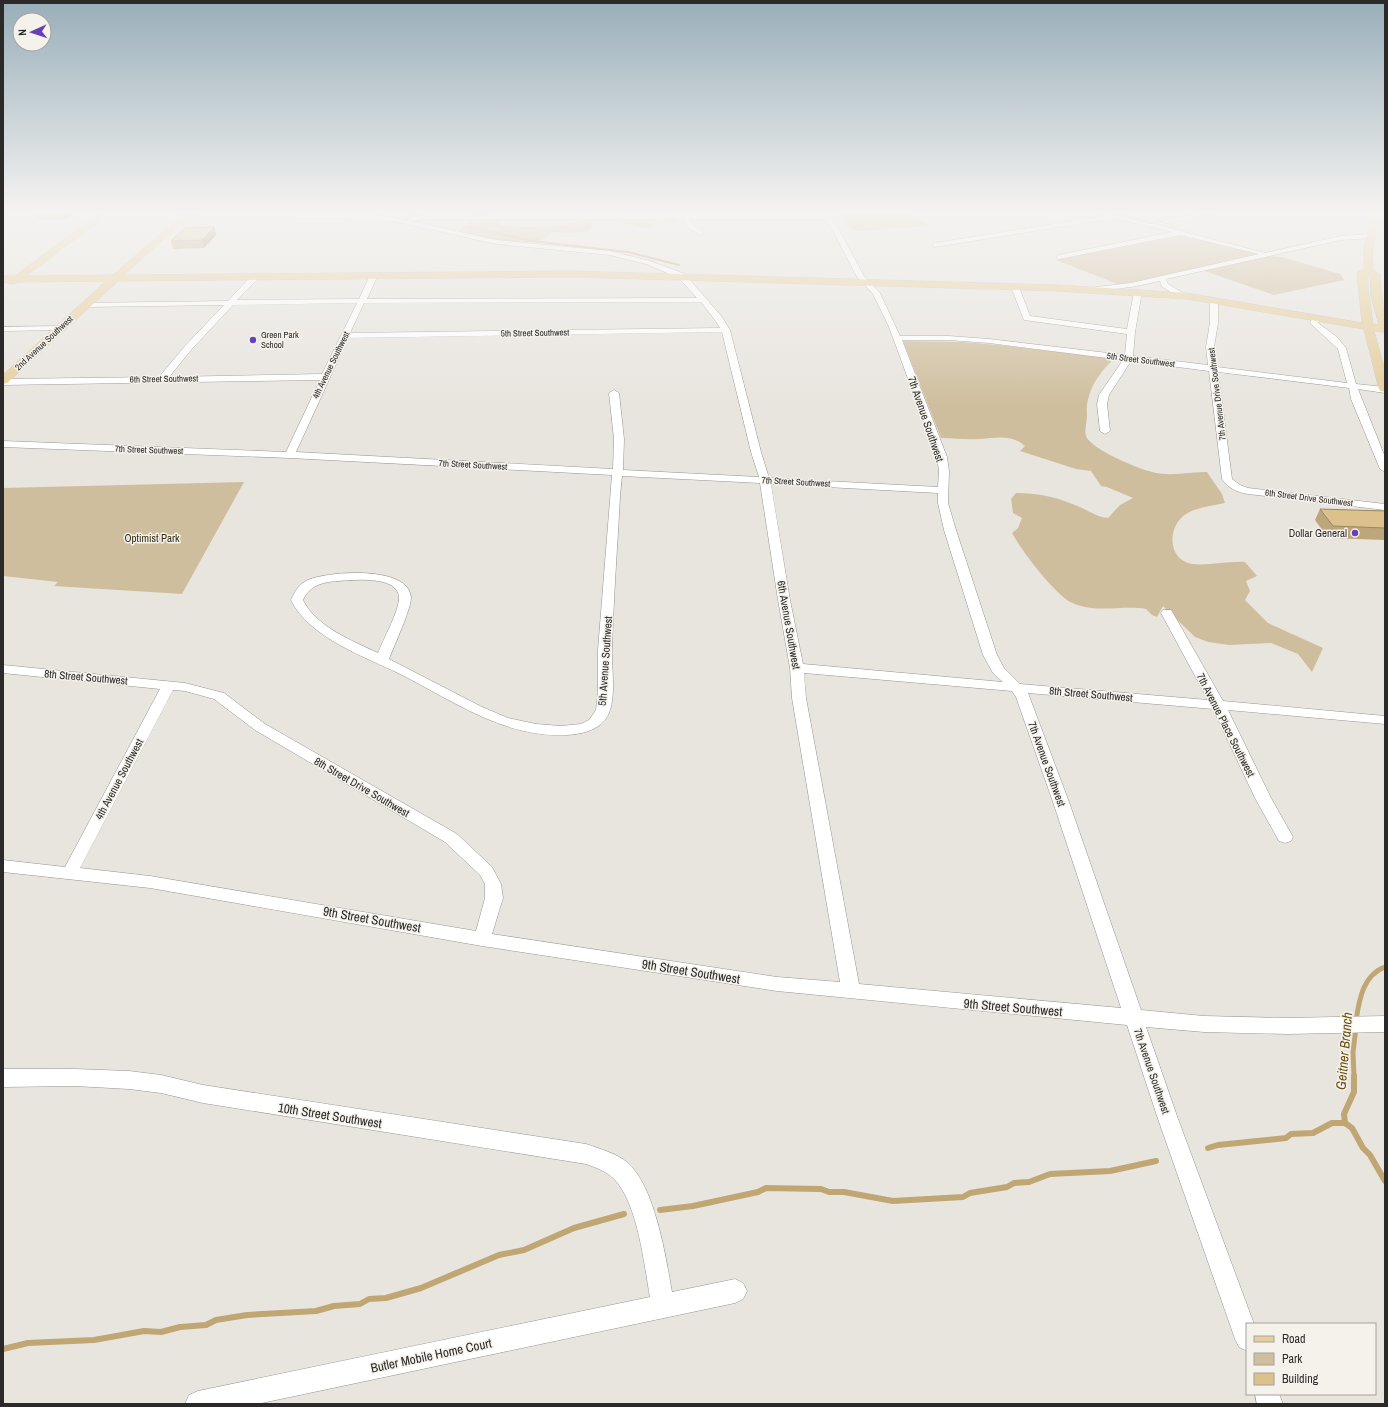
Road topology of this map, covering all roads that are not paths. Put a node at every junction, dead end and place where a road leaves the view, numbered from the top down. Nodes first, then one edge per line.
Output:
1 (374, 275) edge
2 (20, 276) edge
3 (256, 276) junction
4 (296, 276) edge
5 (663, 276) edge
6 (682, 276) junction
7 (713, 276) edge
8 (860, 276) edge
9 (1172, 276) edge
10 (1362, 276) edge
11 (1375, 276) edge
12 (117, 277) junction
13 (738, 278) junction
14 (1162, 278) junction
15 (15, 279) junction
16 (3, 280) edge
17 (866, 282) junction
18 (1015, 287) junction
19 (3, 288) edge
20 (1096, 289) junction
21 (1138, 292) junction
22 (1180, 295) junction
23 (703, 300) junction
24 (362, 301) junction
25 (1214, 301) junction
26 (230, 303) junction
27 (85, 305) junction
28 (1366, 310) junction
29 (1384, 318) edge
30 (1316, 319) junction
31 (1369, 327) junction
32 (60, 328) junction
33 (3, 329) edge
34 (1385, 329) edge
35 (726, 330) junction
36 (1131, 332) junction
37 (345, 336) junction
38 (897, 338) junction
39 (1129, 358) junction
40 (1213, 369) junction
41 (326, 377) junction
42 (162, 379) junction
43 (3, 382) edge
44 (1352, 385) junction
45 (1385, 389) edge
46 (614, 393) dead end
47 (1105, 431) dead end
48 (3, 444) edge
49 (290, 455) junction
50 (1385, 469) edge
51 (616, 473) junction
52 (765, 481) junction
53 (1233, 486) joint
54 (942, 490) junction
55 (1385, 507) edge
56 (1167, 613) dead end
57 (382, 660) junction
58 (797, 668) junction
59 (3, 669) edge
60 (169, 685) junction
61 (1016, 687) junction
62 (1218, 706) junction
63 (1385, 720) edge
64 (1285, 838) dead end
65 (3, 866) edge
66 (70, 872) junction
67 (482, 939) junction
68 (851, 992) junction
69 (1134, 1018) junction
70 (1385, 1024) edge
71 (3, 1078) edge
72 (735, 1291) dead end
73 (663, 1306) junction
74 (1246, 1336) edge
75 (198, 1404) edge

1 - 24 street, 4th Avenue Southwest
2 - 15 main road
3 - 4 main road
3 - 12 main road
3 - 26 street
5 - 6 main road
6 - 13 main road
6 - 23 street, 6th Avenue Southwest
7 - 13 main road
8 - 17 street, 7th Avenue Southwest
9 - 14 street
10 - 28 main road
11 - 29 main road
12 - 15 main road
12 - 27 main road, 2nd Avenue Southwest
13 - 17 main road
14 - 20 street
14 - 22 street
15 - 16 main road
15 - 19 main road
17 - 18 main road
17 - 38 street, 7th Avenue Southwest
18 - 20 main road
18 - 36 street
20 - 21 main road
21 - 22 main road
21 - 36 street
22 - 25 main road
23 - 24 street
23 - 35 street, 6th Avenue Southwest
24 - 26 street
24 - 37 street, 4th Avenue Southwest
25 - 30 main road
25 - 40 street, 7th Avenue Drive Southwest
26 - 27 street
26 - 42 street
27 - 32 main road, 2nd Avenue Southwest
28 - 30 main road
28 - 31 main road
29 - 34 main road
30 - 31 main road
30 - 44 street
31 - 34 main road
31 - 45 main road
32 - 33 street
32 - 43 main road, 2nd Avenue Southwest
35 - 37 street, 5th Street Southwest
35 - 52 street, 6th Avenue Southwest
36 - 39 street
37 - 41 street, 4th Avenue Southwest
38 - 39 street, 5th Street Southwest
38 - 54 street, 7th Avenue Southwest
39 - 40 street, 5th Street Southwest
39 - 47 street
40 - 44 street, 5th Street Southwest
40 - 53 street, 7th Avenue Drive Southwest
41 - 42 street, 6th Street Southwest
41 - 49 street, 4th Avenue Southwest
42 - 43 street, 6th Street Southwest
44 - 45 street, 5th Street Southwest
44 - 50 street
46 - 51 street, 5th Avenue Southwest
48 - 49 street, 7th Street Southwest
49 - 51 street, 7th Street Southwest
51 - 52 street, 7th Street Southwest
51 - 57 street, 5th Avenue Southwest
52 - 54 street, 7th Street Southwest
52 - 58 street, 6th Avenue Southwest
53 - 55 street, 6th Street Drive Southwest
54 - 61 street, 7th Avenue Southwest
56 - 62 street, 7th Avenue Place Southwest
57 - 57 street, 5th Avenue Southwest
58 - 61 street, 8th Street Southwest
58 - 68 street, 6th Avenue Southwest
59 - 60 street, 8th Street Southwest
60 - 66 street, 4th Avenue Southwest
60 - 67 street, 8th Street Drive Southwest
61 - 62 street, 8th Street Southwest
61 - 69 street, 7th Avenue Southwest
62 - 63 street, 8th Street Southwest
62 - 64 street, 7th Avenue Place Southwest
65 - 66 street, 9th Street Southwest
66 - 67 street, 9th Street Southwest
67 - 68 street, 9th Street Southwest
68 - 69 street, 9th Street Southwest
69 - 70 street, 9th Street Southwest
69 - 74 street, 7th Avenue Southwest
71 - 73 street, 10th Street Southwest
72 - 73 street, Butler Mobile Home Court
73 - 75 street, Butler Mobile Home Court

